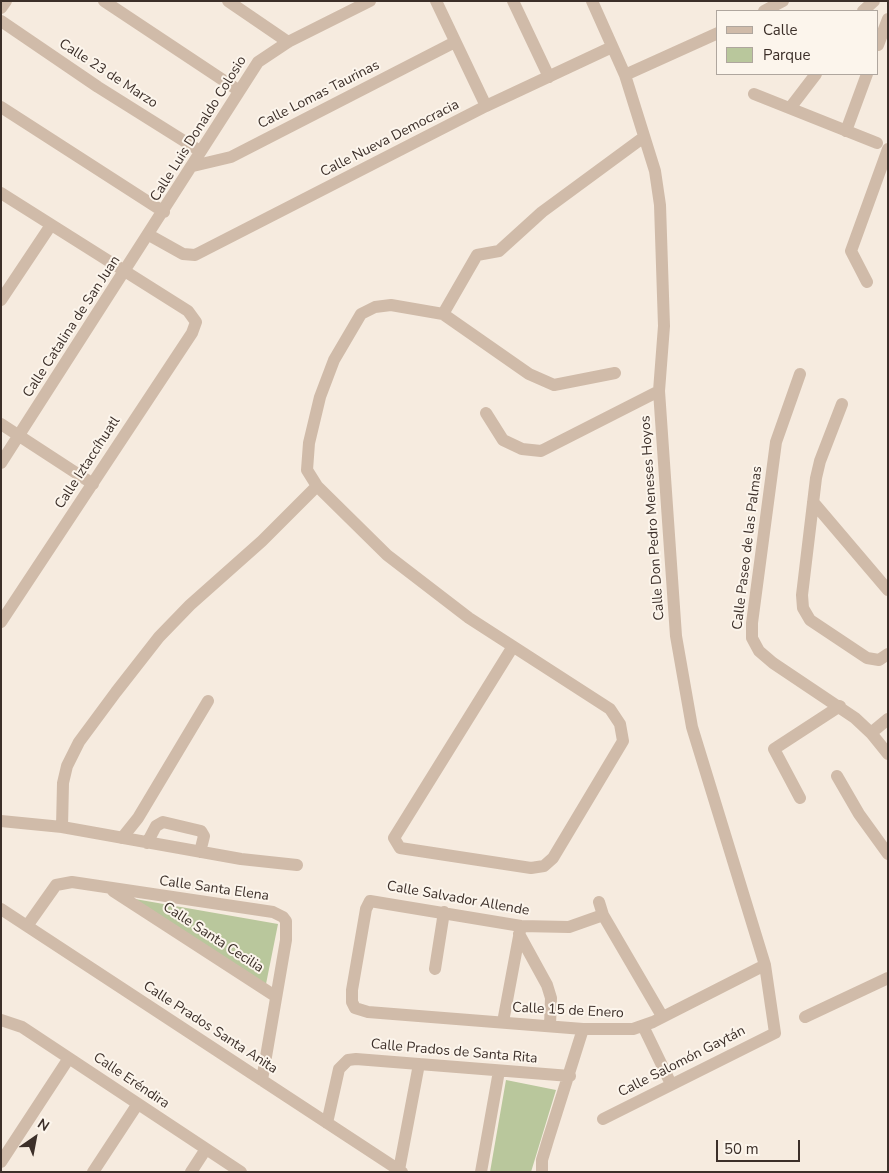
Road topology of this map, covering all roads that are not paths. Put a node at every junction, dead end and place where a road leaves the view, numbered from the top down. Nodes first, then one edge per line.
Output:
1 (6, 1) edge
2 (104, 1) edge
3 (228, 1) edge
4 (370, 1) edge
5 (436, 1) edge
6 (513, 1) edge
7 (783, 1) edge
8 (874, 1) edge
9 (596, 3) edge
10 (353, 4) edge
11 (1, 8) edge
12 (766, 10) edge
13 (865, 10) edge
14 (888, 19) edge
15 (1, 21) edge
16 (716, 34) edge
17 (288, 42) junction
18 (455, 42) junction
19 (879, 43) edge
20 (612, 47) junction
21 (625, 75) junction
22 (815, 75) edge
23 (867, 75) edge
24 (549, 77) junction
25 (238, 90) junction
26 (754, 94) dead end
27 (1, 106) edge
28 (486, 106) junction
29 (790, 108) junction
30 (846, 130) junction
31 (644, 137) junction
32 (882, 146) edge
33 (200, 150) junction
34 (193, 166) junction
35 (2, 195) edge
36 (164, 212) junction
37 (51, 225) junction
38 (149, 235) junction
39 (125, 272) junction
40 (867, 282) dead end
41 (1, 300) edge
42 (443, 314) junction
43 (614, 373) dead end
44 (800, 374) dead end
45 (659, 391) junction
46 (842, 404) dead end
47 (486, 413) dead end
48 (1, 424) edge
49 (20, 436) junction
50 (1, 464) edge
51 (93, 484) junction
52 (317, 486) junction
53 (813, 502) junction
54 (888, 590) edge
55 (1, 622) edge
56 (512, 648) junction
57 (888, 654) edge
58 (208, 701) dead end
59 (840, 706) junction
60 (888, 719) edge
61 (872, 733) junction
62 (885, 745) edge
63 (837, 776) dead end
64 (800, 798) dead end
65 (1, 821) edge
66 (62, 828) junction
67 (122, 838) junction
68 (147, 843) junction
69 (200, 852) junction
70 (888, 853) edge
71 (298, 864) dead end
72 (109, 888) junction
73 (599, 902) dead end
74 (1, 909) edge
75 (444, 912) junction
76 (603, 915) junction
77 (27, 926) junction
78 (520, 930) junction
79 (765, 965) junction
80 (435, 969) dead end
81 (888, 978) edge
82 (275, 996) junction
83 (355, 1008) joint
84 (662, 1016) junction
85 (806, 1017) dead end
86 (1, 1020) edge
87 (503, 1022) junction
88 (550, 1026) junction
89 (643, 1026) junction
90 (583, 1029) junction
91 (775, 1032) joint
92 (70, 1058) junction
93 (419, 1064) junction
94 (499, 1070) junction
95 (570, 1076) junction
96 (262, 1080) junction
97 (671, 1084) junction
98 (137, 1105) junction
99 (603, 1119) dead end
100 (327, 1123) junction
101 (206, 1149) junction
102 (1, 1162) edge
103 (400, 1171) edge
104 (93, 1172) edge
105 (191, 1172) edge
106 (241, 1172) edge
107 (481, 1172) edge
108 (542, 1172) edge

1 - 11 street
2 - 25 street
3 - 17 street
4 - 10 street, Calle Luis Donaldo Colosio
5 - 18 street
6 - 24 street
7 - 12 street
8 - 13 street
9 - 20 street, Calle Don Pedro Meneses Hoyos
10 - 17 street, Calle Luis Donaldo Colosio
14 - 19 street
15 - 33 street, Calle 23 de Marzo
16 - 21 street
17 - 25 street, Calle Luis Donaldo Colosio
18 - 28 street
18 - 34 street, Calle Lomas Taurinas
20 - 21 street, Calle Don Pedro Meneses Hoyos
20 - 24 street, Calle Nueva Democracia
21 - 31 street, Calle Don Pedro Meneses Hoyos
22 - 29 street
23 - 30 street
24 - 28 street, Calle Nueva Democracia
25 - 33 street, Calle Luis Donaldo Colosio
26 - 29 street
27 - 36 street
28 - 38 street, Calle Nueva Democracia
29 - 30 street
30 - 32 street
31 - 42 street
31 - 45 street, Calle Don Pedro Meneses Hoyos
32 - 40 street
33 - 34 street, Calle Luis Donaldo Colosio
34 - 36 street, Calle Luis Donaldo Colosio
35 - 37 street
36 - 38 street, Calle Luis Donaldo Colosio
37 - 39 street
37 - 41 street
38 - 39 street, Calle Catalina de San Juan
39 - 49 street, Calle Catalina de San Juan
39 - 51 street, Calle Iztaccíhuatl
42 - 43 street
42 - 52 street
44 - 59 street, Calle Paseo de las Palmas
45 - 47 street
45 - 79 street, Calle Don Pedro Meneses Hoyos
46 - 53 street
48 - 49 street
49 - 50 street, Calle Catalina de San Juan
49 - 51 street
51 - 55 street, Calle Iztaccíhuatl
52 - 56 street
52 - 66 street
53 - 54 street
53 - 57 street
56 - 56 street
58 - 67 street
59 - 61 street, Calle Paseo de las Palmas
59 - 64 street
60 - 61 street
61 - 62 street, Calle Paseo de las Palmas
63 - 70 street
65 - 66 street
66 - 67 street
67 - 68 street
68 - 69 street
68 - 69 street
69 - 71 street
72 - 77 street, Calle Santa Elena
72 - 82 street, Calle Santa Cecilia
72 - 82 street, Calle Santa Elena
73 - 76 street
74 - 77 street, Calle Prados Santa Anita
75 - 78 street, Calle Salvador Allende
75 - 80 street
75 - 83 street, Calle Salvador Allende
76 - 78 street, Calle Salvador Allende
76 - 84 street
77 - 96 street, Calle Prados Santa Anita
78 - 87 street
78 - 88 street
79 - 84 street, Calle 15 de Enero
79 - 91 street, Calle Don Pedro Meneses Hoyos
81 - 85 street
82 - 96 street, Calle Santa Elena
83 - 87 street, Calle 15 de Enero
84 - 89 street, Calle 15 de Enero
86 - 92 street, Calle Eréndira
87 - 88 street, Calle 15 de Enero
88 - 90 street, Calle 15 de Enero
89 - 90 street, Calle 15 de Enero
89 - 97 street
90 - 95 street
91 - 97 street, Calle Salomón Gaytán
92 - 98 street, Calle Eréndira
92 - 102 street
93 - 94 street, Calle Prados de Santa Rita
93 - 100 street, Calle Prados de Santa Rita
93 - 103 street
94 - 95 street, Calle Prados de Santa Rita
94 - 107 street
95 - 108 street
96 - 100 street, Calle Prados Santa Anita
97 - 99 street, Calle Salomón Gaytán
98 - 101 street, Calle Eréndira
98 - 104 street
100 - 103 street, Calle Prados Santa Anita
101 - 105 street
101 - 106 street, Calle Eréndira

